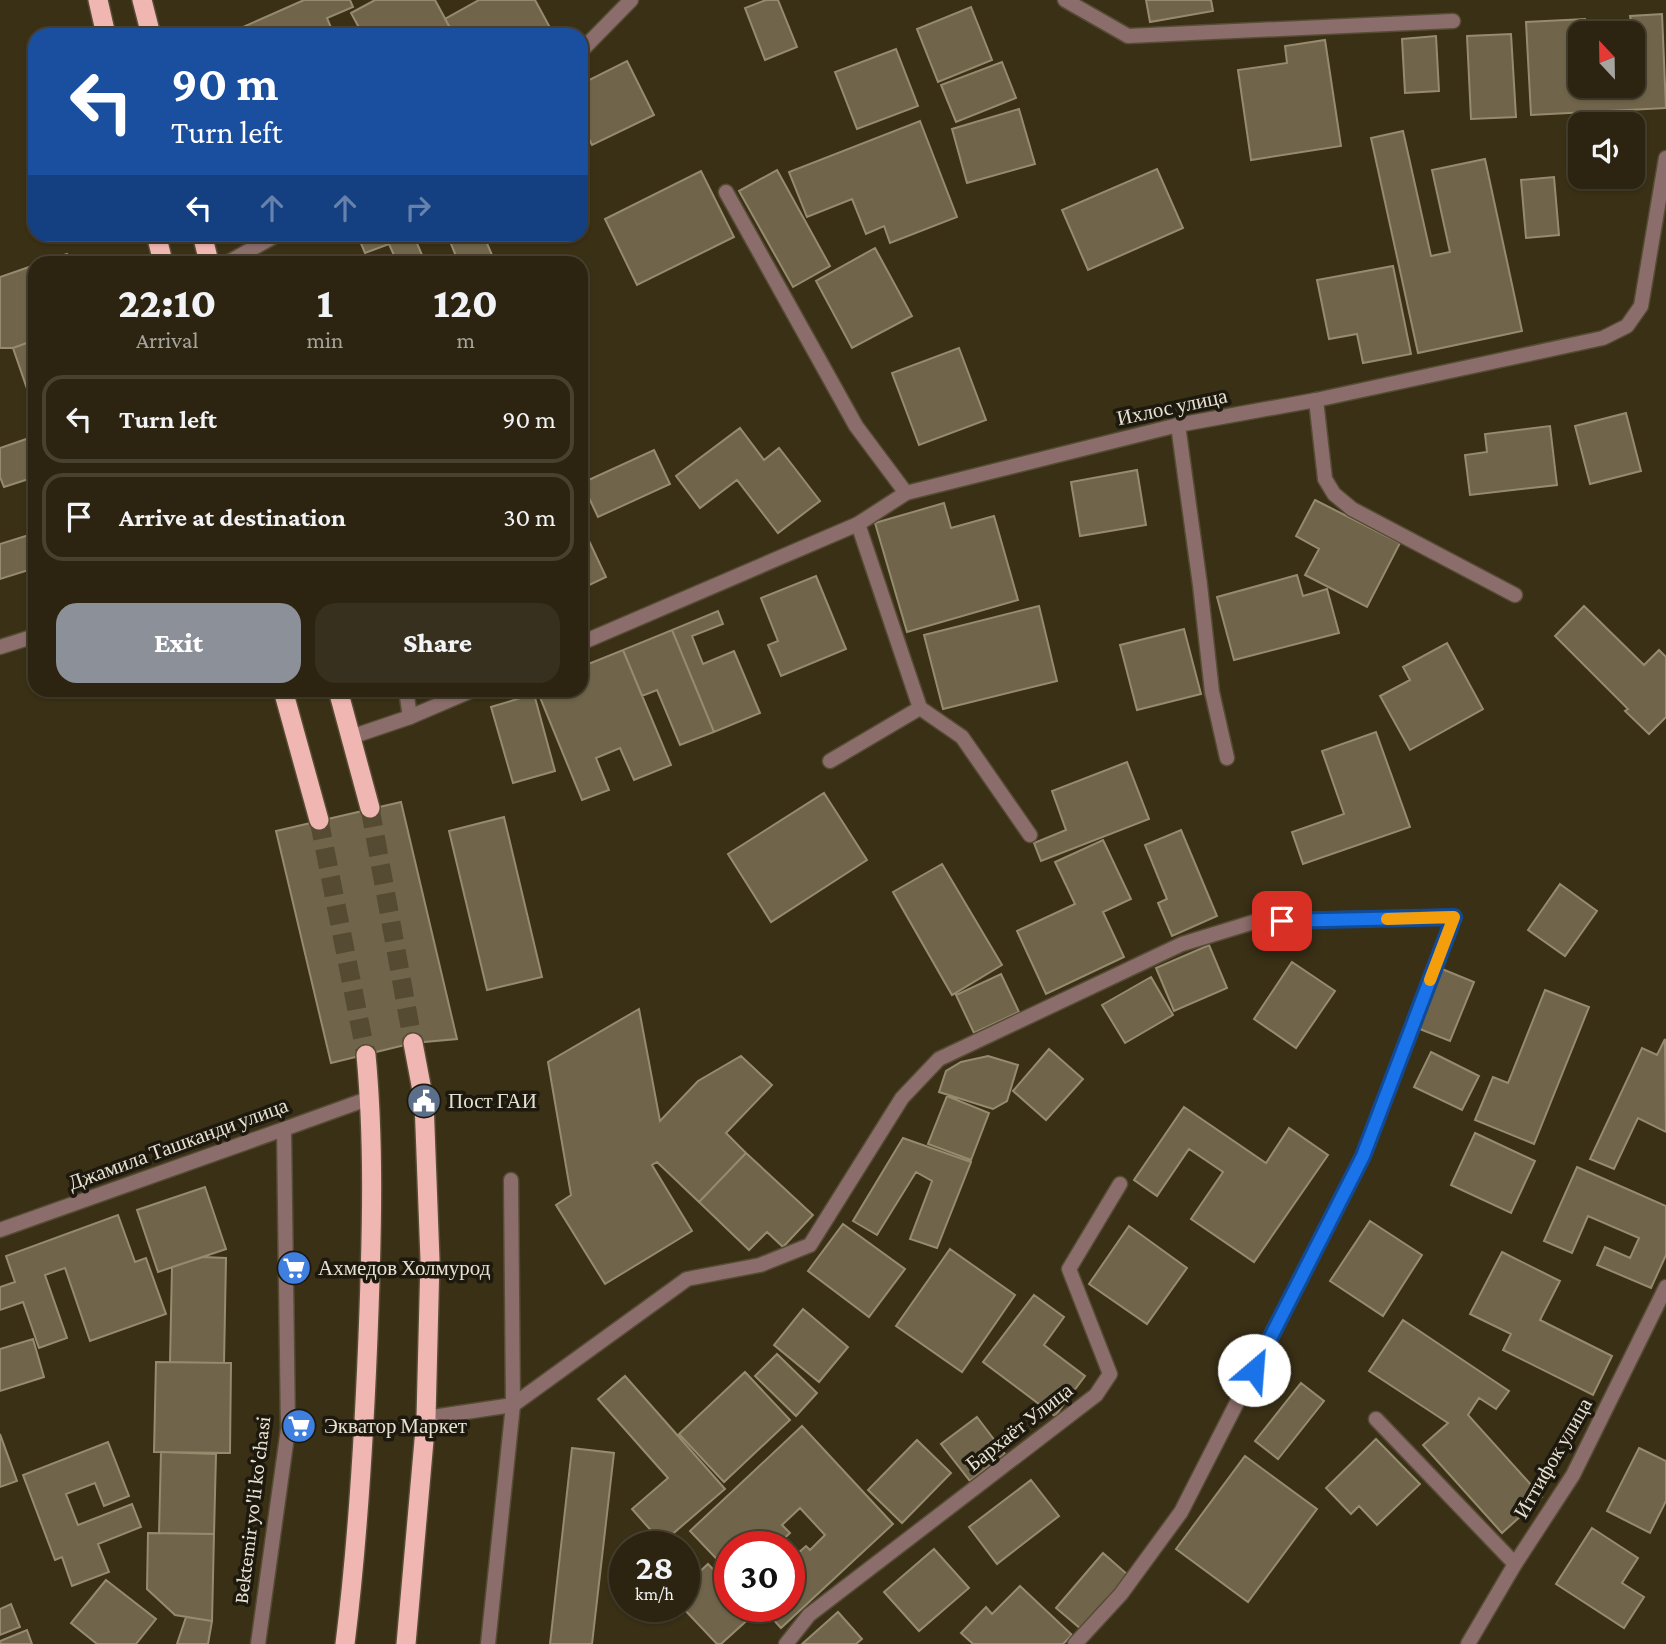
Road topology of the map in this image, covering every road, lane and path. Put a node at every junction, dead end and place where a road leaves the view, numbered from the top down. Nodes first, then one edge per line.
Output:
1 (98, 0) edge
2 (142, 0) edge
3 (631, 0) edge
4 (1065, 0) edge
5 (1453, 21) dead end
6 (104, 28) edge
7 (149, 28) edge
8 (588, 44) edge
9 (1666, 158) edge
10 (726, 192) dead end
11 (264, 242) edge
12 (240, 256) edge
13 (1316, 400) junction
14 (1178, 425) junction
15 (906, 493) junction
16 (858, 524) junction
17 (1515, 594) dead end
18 (28, 638) edge
19 (588, 640) edge
20 (0, 648) edge
21 (285, 697) edge
22 (340, 697) edge
23 (407, 697) edge
24 (457, 697) edge
25 (920, 708) junction
26 (411, 717) junction
27 (351, 737) junction
28 (1227, 758) dead end
29 (830, 761) dead end
30 (370, 808) tunnel mouth
31 (319, 820) tunnel mouth
32 (1030, 835) dead end
33 (413, 1043) tunnel mouth
34 (366, 1055) tunnel mouth
35 (370, 1098) junction
36 (285, 1129) junction
37 (512, 1180) dead end
38 (1121, 1184) dead end
39 (0, 1230) edge
40 (1666, 1287) edge
41 (513, 1405) junction
42 (426, 1418) junction
43 (1376, 1419) dead end
44 (1514, 1564) junction
45 (258, 1644) edge
46 (345, 1644) edge
47 (406, 1644) edge
48 (488, 1644) edge
49 (786, 1644) edge
50 (1075, 1644) edge
51 (1468, 1644) edge

1 - 6 highway
2 - 7 highway
3 - 8 street
4 - 5 street
9 - 13 street, Ихлос улица
10 - 15 street
11 - 12 street
13 - 14 street, Ихлос улица
13 - 17 street
14 - 15 street, Ихлос улица
14 - 28 street
15 - 16 street, Ихлос улица
16 - 19 street, Ихлос улица
16 - 25 street
18 - 20 street
21 - 31 highway
22 - 27 highway
23 - 26 street
24 - 26 street
25 - 29 street
25 - 32 street
26 - 27 street
27 - 30 highway
33 - 42 highway
34 - 35 highway
35 - 36 street, Джамила Ташканди улица
35 - 46 highway
36 - 39 street, Джамила Ташканди улица
36 - 45 street, Bektemir yo'li ko'chasi
37 - 41 street
38 - 49 street, Бархаёт Улица
40 - 44 street, Иттифок улица
41 - 42 street
41 - 48 street
41 - 50 street
42 - 47 highway
43 - 44 street
44 - 51 street, Иттифок улица

